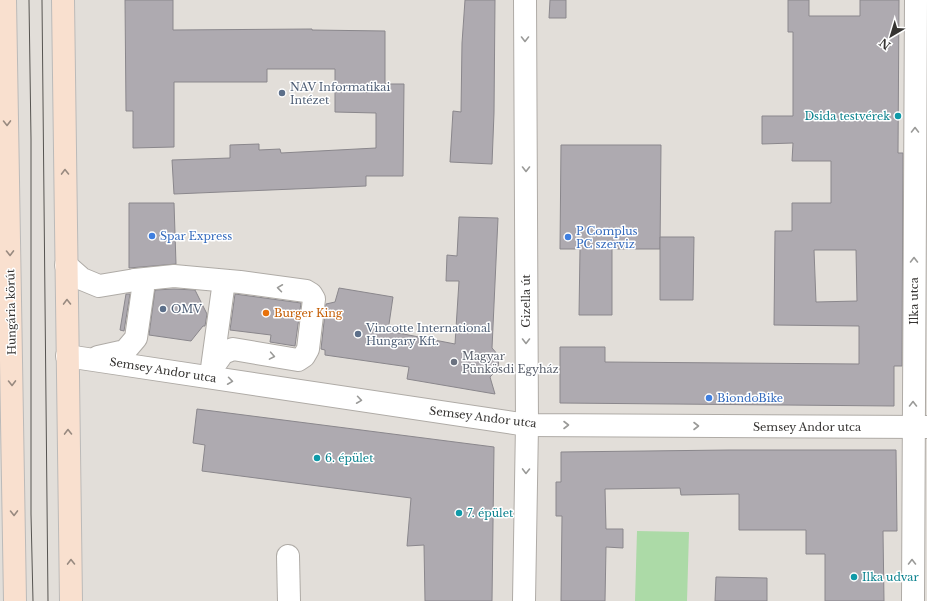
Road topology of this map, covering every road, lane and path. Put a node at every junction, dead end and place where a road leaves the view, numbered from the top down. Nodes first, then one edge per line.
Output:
1 (5, 0) edge
2 (63, 0) edge
3 (525, 0) edge
4 (916, 0) edge
5 (66, 265) junction
6 (135, 280) junction
7 (232, 281) junction
8 (6, 351) edge
9 (67, 356) junction
10 (88, 359) junction
11 (210, 372) junction
12 (527, 425) junction
13 (920, 427) edge
14 (288, 556) dead end
15 (15, 601) edge
16 (71, 601) edge
17 (288, 601) edge
18 (524, 601) edge
19 (913, 601) edge

1 -> 8 main road, Hungária körút
5 -> 2 main road
3 -> 12 street, Gizella út
13 -> 4 street, Ilka utca
5 - 6 street
9 -> 5 main road
6 - 7 street
6 - 10 street
7 - 11 street
11 -> 7 street
8 -> 15 main road, Hungária körút
9 - 10 street, Semsey Andor utca
16 -> 9 main road
10 - 11 street, Semsey Andor utca
11 -> 12 street, Semsey Andor utca
12 -> 13 street, Semsey Andor utca
12 -> 18 street, Gizella út
19 -> 13 street, Ilka utca
14 - 17 street

